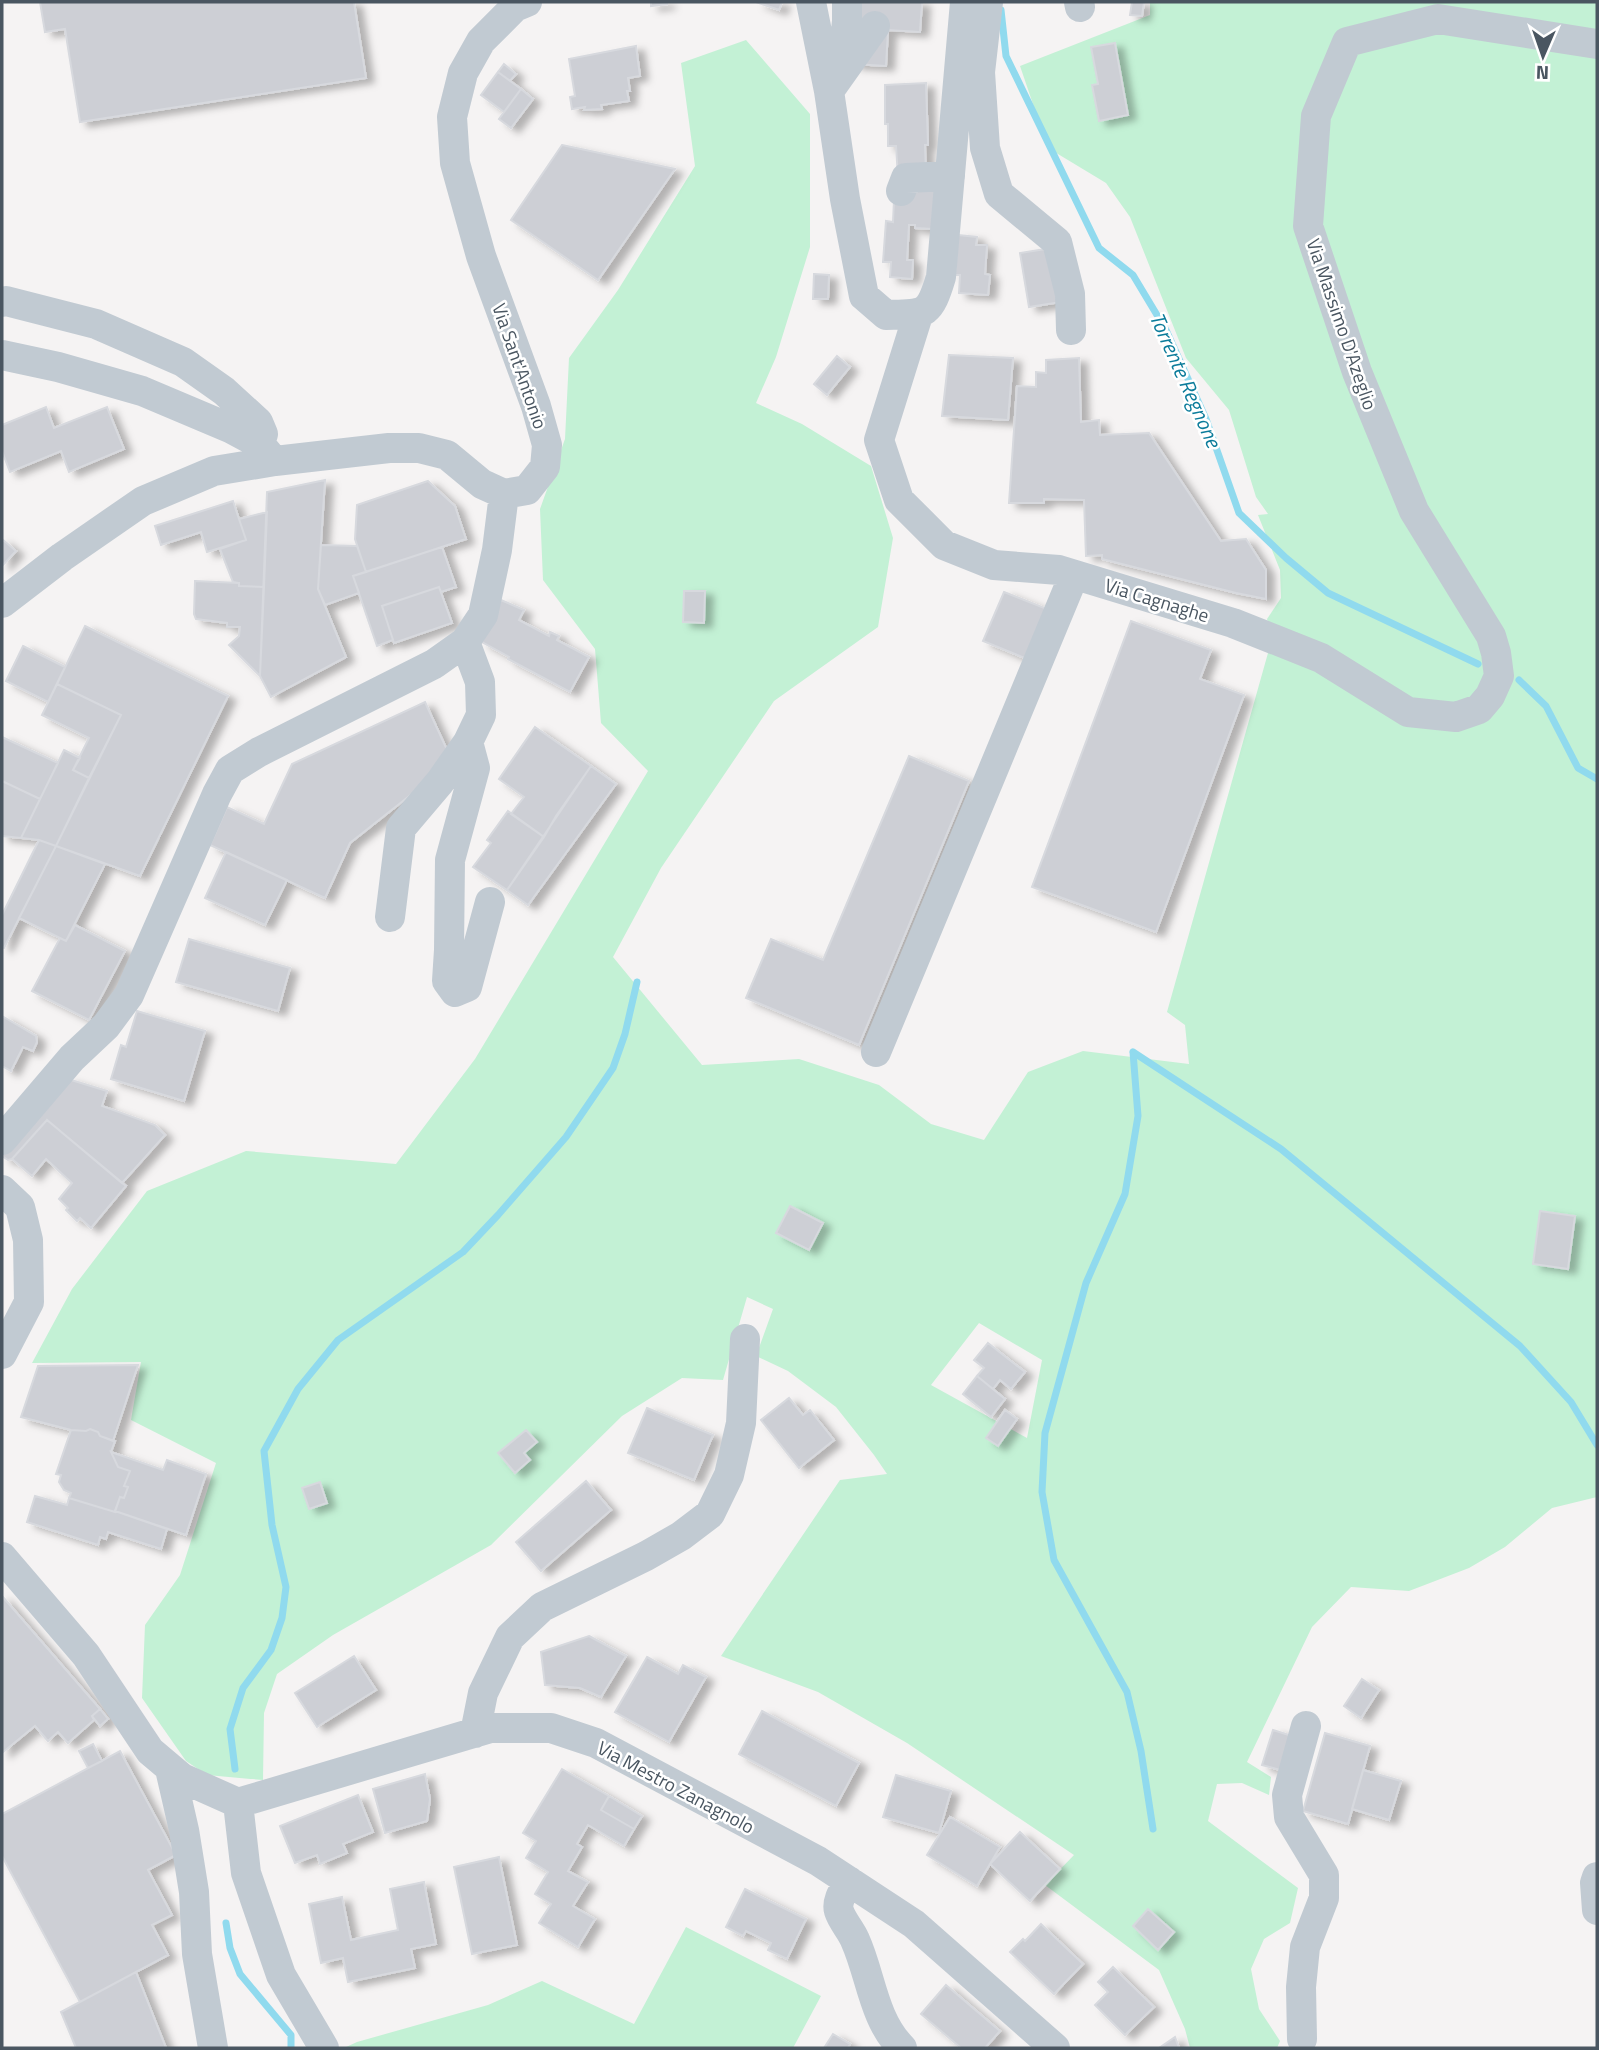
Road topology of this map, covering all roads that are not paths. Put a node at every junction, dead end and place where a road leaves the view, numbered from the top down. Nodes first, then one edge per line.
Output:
1 (527, 2) edge
2 (811, 2) edge
3 (847, 2) edge
4 (965, 2) edge
5 (988, 2) edge
6 (876, 26) dead end
7 (1597, 44) edge
8 (835, 82) junction
9 (950, 176) junction
10 (901, 191) dead end
11 (2, 302) edge
12 (918, 315) junction
13 (1071, 330) dead end
14 (2, 355) edge
15 (267, 453) junction
16 (505, 494) junction
17 (1074, 575) junction
18 (1464, 593) joint
19 (2, 603) edge
20 (465, 642) junction
21 (468, 742) junction
22 (490, 902) dead end
23 (390, 917) dead end
24 (876, 1052) dead end
25 (2, 1140) edge
26 (2, 1190) edge
27 (745, 1339) dead end
28 (2, 1354) edge
29 (2, 1557) edge
30 (1306, 1726) dead end
31 (475, 1732) junction
32 (170, 1769) junction
33 (238, 1803) junction
34 (1597, 1877) edge
35 (849, 1881) junction
36 (1597, 1910) edge
37 (1302, 2039) dead end
38 (213, 2048) edge
39 (324, 2048) edge
40 (902, 2048) edge
41 (1055, 2048) edge

1 - 16 street, Via Sant'Antonio
2 - 8 street
3 - 8 street
4 - 9 street
5 - 13 street
6 - 8 street
7 - 18 street, Via Massimo D'Azeglio
8 - 12 street
9 - 10 street
9 - 12 street
11 - 15 street
12 - 17 street, Via Cagnaghe
14 - 15 street
15 - 16 street
15 - 19 street
16 - 20 street
17 - 18 street, Via Cagnaghe
17 - 24 street
20 - 21 street
20 - 25 street
21 - 22 street
21 - 23 street
26 - 28 street
27 - 31 street
29 - 32 street
30 - 37 street
31 - 33 street, Via Mestro Zanagnolo
31 - 35 street, Via Mestro Zanagnolo
32 - 33 street
32 - 38 street
33 - 39 street
34 - 36 street
35 - 40 street
35 - 41 street, Via Mestro Zanagnolo

